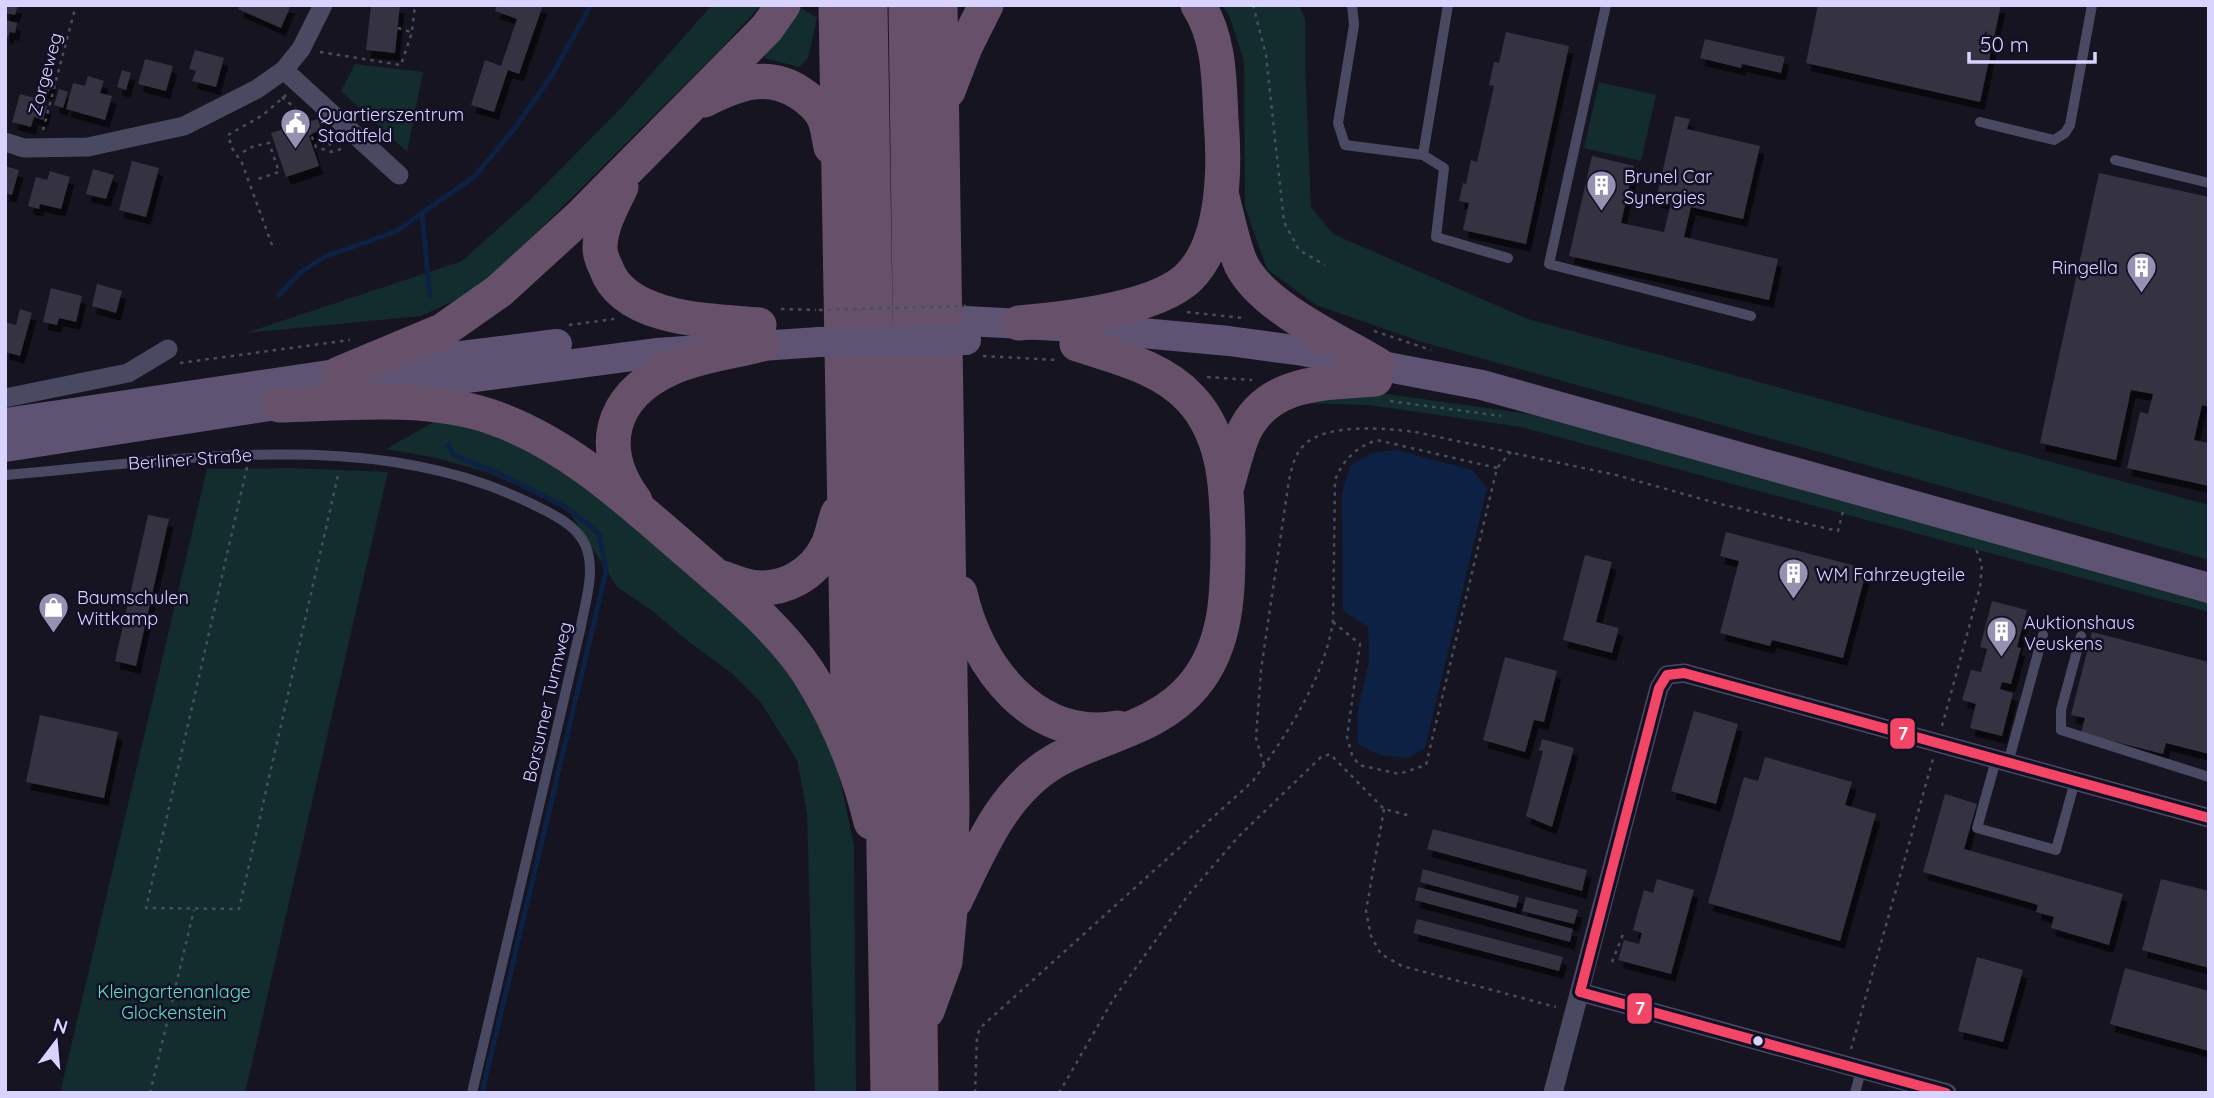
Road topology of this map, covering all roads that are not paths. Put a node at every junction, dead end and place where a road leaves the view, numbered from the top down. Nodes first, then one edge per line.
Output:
1 (323, 5) edge
2 (783, 5) edge
3 (836, 5) edge
4 (870, 5) edge
5 (906, 5) edge
6 (940, 5) edge
7 (986, 5) edge
8 (1198, 5) edge
9 (1352, 5) edge
10 (1448, 5) edge
11 (1606, 5) edge
12 (2092, 5) edge
13 (284, 70) junction
14 (942, 107) junction
15 (688, 108) junction
16 (1980, 122) dead end
17 (5, 142) edge
18 (1423, 155) junction
19 (2115, 160) dead end
20 (629, 167) junction
21 (399, 175) dead end
22 (2209, 183) edge
23 (840, 188) junction
24 (1221, 193) junction
25 (1508, 258) dead end
26 (1751, 316) dead end
27 (1019, 323) junction
28 (969, 331) junction
29 (761, 335) junction
30 (168, 349) dead end
31 (1068, 352) junction
32 (339, 374) junction
33 (1379, 381) junction
34 (5, 398) edge
35 (279, 405) junction
36 (5, 410) edge
37 (5, 423) edge
38 (37, 430) junction
39 (5, 447) edge
40 (5, 454) edge
41 (375, 461) joint
42 (5, 475) edge
43 (1227, 486) junction
44 (844, 492) junction
45 (645, 515) junction
46 (948, 542) junction
47 (716, 576) junction
48 (2209, 588) edge
49 (2043, 635) dead end
50 (2081, 636) dead end
51 (1139, 724) junction
52 (854, 760) junction
53 (2002, 762) junction
54 (2209, 777) edge
55 (2075, 781) junction
56 (2209, 818) edge
57 (886, 877) junction
58 (950, 910) junction
59 (1580, 992) junction
60 (920, 1030) junction
61 (1854, 1068) junction
62 (472, 1093) edge
63 (888, 1093) edge
64 (921, 1093) edge
65 (1553, 1093) edge
66 (1855, 1093) edge
67 (1947, 1093) edge

1 - 13 street
2 - 15 highway
3 - 23 highway
4 - 57 highway
5 - 60 highway
6 - 14 highway
7 - 14 highway
8 - 24 highway
9 - 18 lane
10 - 18 lane
11 - 26 lane
12 - 16 lane
13 - 17 street
13 - 21 street
14 - 46 highway
15 - 20 highway
15 - 23 highway
18 - 25 lane
19 - 22 lane
20 - 29 highway
20 - 32 highway
23 - 44 highway
24 - 27 highway
24 - 33 highway
27 - 28 main road
27 - 33 main road
28 - 29 main road, bridge
28 - 31 main road
29 - 32 main road
29 - 35 main road
29 - 45 highway
30 - 34 street
31 - 33 main road
31 - 43 highway
32 - 38 main road
33 - 43 highway
33 - 48 main road
35 - 38 main road
35 - 45 highway
36 - 38 main road
37 - 38 main road
38 - 39 main road
38 - 40 lane
41 - 42 lane, Berliner Straße
41 - 62 lane, Borsumer Turmweg
43 - 51 highway
44 - 47 highway
44 - 52 highway
45 - 47 highway
46 - 51 highway
46 - 58 highway
47 - 52 highway
49 - 53 lane
50 - 54 lane
51 - 58 highway
52 - 57 highway
53 - 55 street
53 - 55 lane
53 - 59 street
55 - 56 street
57 - 63 highway
58 - 60 highway
59 - 61 street
59 - 65 street
60 - 64 highway
61 - 66 lane
61 - 67 street

